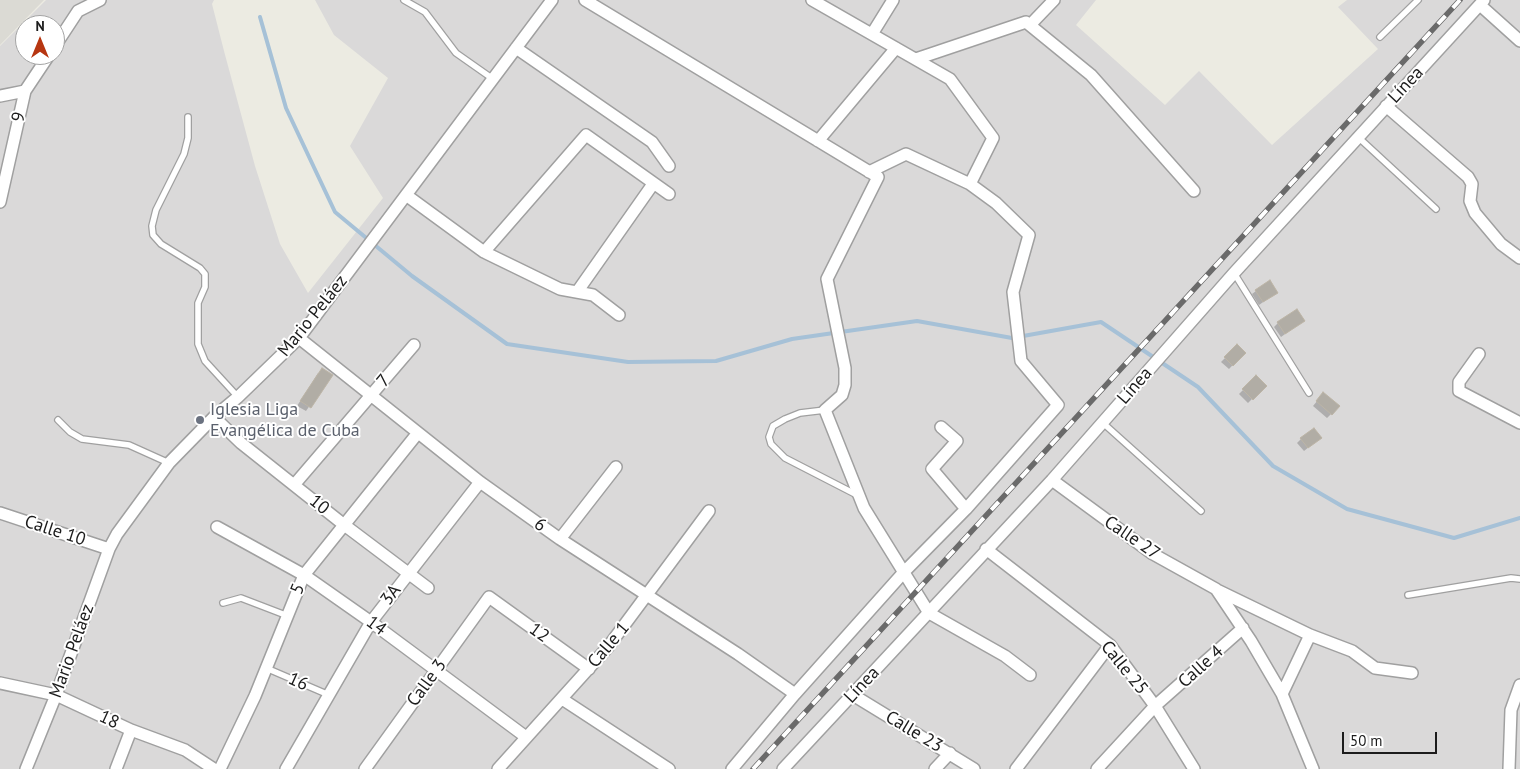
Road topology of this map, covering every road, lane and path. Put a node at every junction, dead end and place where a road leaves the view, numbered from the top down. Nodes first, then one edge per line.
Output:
1 (100, 0) edge
2 (404, 0) edge
3 (552, 0) edge
4 (585, 0) edge
5 (812, 0) edge
6 (893, 0) edge
7 (1054, 0) edge
8 (1418, 0) edge
9 (1482, 3) edge
10 (1030, 25) junction
11 (65, 31) edge
12 (872, 34) junction
13 (1380, 37) dead end
14 (1520, 41) edge
15 (516, 48) junction
16 (896, 48) junction
17 (916, 59) junction
18 (42, 65) edge
19 (493, 79) junction
20 (25, 91) junction
21 (0, 96) edge
22 (1386, 106) junction
23 (188, 117) dead end
24 (1358, 137) junction
25 (818, 141) junction
26 (669, 166) dead end
27 (869, 172) junction
28 (654, 184) junction
29 (970, 184) junction
30 (1194, 191) dead end
31 (668, 194) dead end
32 (406, 196) junction
33 (0, 202) edge
34 (1436, 209) dead end
35 (484, 252) junction
36 (1520, 258) edge
37 (1234, 273) junction
38 (577, 292) junction
39 (618, 315) dead end
40 (299, 338) junction
41 (414, 345) dead end
42 (1479, 354) dead end
43 (1309, 394) dead end
44 (372, 396) junction
45 (238, 397) junction
46 (825, 410) junction
47 (214, 416) junction
48 (58, 420) dead end
49 (1520, 423) edge
50 (1103, 424) junction
51 (941, 427) dead end
52 (417, 434) junction
53 (169, 464) junction
54 (616, 467) dead end
55 (1052, 480) junction
56 (480, 482) junction
57 (294, 485) junction
58 (859, 496) junction
59 (966, 509) junction
60 (709, 511) dead end
61 (1201, 511) dead end
62 (0, 512) edge
63 (343, 524) junction
64 (217, 527) dead end
65 (560, 539) junction
66 (109, 549) junction
67 (986, 549) junction
68 (904, 572) junction
69 (407, 574) junction
70 (304, 576) junction
71 (1520, 579) edge
72 (428, 588) dead end
73 (1216, 589) junction
74 (647, 594) junction
75 (1408, 595) dead end
76 (489, 597) joint
77 (223, 603) dead end
78 (928, 613) junction
79 (288, 616) junction
80 (371, 622) junction
81 (1243, 628) junction
82 (1310, 635) junction
83 (1110, 645) junction
84 (266, 668) junction
85 (589, 670) junction
86 (436, 672) junction
87 (1412, 673) dead end
88 (1030, 674) dead end
89 (0, 682) edge
90 (1520, 685) edge
91 (795, 694) junction
92 (1282, 694) junction
93 (56, 695) junction
94 (329, 695) junction
95 (853, 696) junction
96 (562, 700) junction
97 (1155, 706) junction
98 (132, 730) junction
99 (526, 737) junction
100 (950, 753) junction
101 (26, 769) edge
102 (116, 769) edge
103 (214, 769) edge
104 (220, 769) edge
105 (286, 769) edge
106 (365, 769) edge
107 (498, 769) edge
108 (669, 769) edge
109 (732, 769) edge
110 (782, 769) edge
111 (935, 769) edge
112 (974, 769) edge
113 (1016, 769) edge
114 (1097, 769) edge
115 (1194, 769) edge
116 (1313, 769) edge
117 (1509, 769) edge

1 - 11 street
2 - 19 lane
3 - 15 street, Mario Peláez
4 - 25 street
5 - 12 street
6 - 12 street
7 - 10 street
8 - 13 lane
9 - 14 street
9 - 22 street, Línea
10 - 17 street
10 - 30 street
12 - 16 street
15 - 19 street, Mario Peláez
15 - 26 street
16 - 17 street
16 - 25 street
17 - 29 street
18 - 20 street
19 - 32 street, Mario Peláez
20 - 21 street
20 - 33 street, 9
22 - 24 street, Línea
22 - 36 street
23 - 45 lane
24 - 34 lane
24 - 37 street, Línea
25 - 27 street
27 - 29 street
27 - 46 street
28 - 31 street
28 - 35 street
28 - 38 street
29 - 59 street
32 - 35 street
32 - 40 street, Mario Peláez
35 - 38 street
37 - 43 lane
37 - 50 street, Línea
38 - 39 street
40 - 44 street, 6
40 - 45 street, Mario Peláez
41 - 44 street, 7
42 - 49 street
44 - 52 street, 6
44 - 57 street, 7
45 - 47 street, Mario Peláez
46 - 58 street
46 - 58 lane
47 - 53 street, Mario Peláez
47 - 57 street, 10
48 - 53 lane
50 - 55 street, Línea
50 - 61 lane
51 - 59 street
52 - 56 street, 6
52 - 63 street, 5
53 - 66 street, Mario Peláez
54 - 65 street
55 - 67 street, Línea
55 - 73 street, Calle 27
56 - 65 street, 6
56 - 69 street, 3A
57 - 63 street, 10
58 - 68 street
59 - 68 street
60 - 74 street, Calle 1
62 - 66 street, Calle 10
63 - 69 street, 10
63 - 70 street, 5
64 - 70 street, 14
65 - 74 street, 6
66 - 93 street, Mario Peláez
67 - 78 street, Línea
67 - 83 street, Calle 25
68 - 78 street
68 - 91 street
69 - 72 street, 10
69 - 80 street, 3A
70 - 79 street, 5
70 - 80 street, 14
71 - 75 lane
73 - 81 street, Calle 27
73 - 82 street, Calle 27
74 - 85 street, Calle 1
74 - 91 street, 6
76 - 85 street, 12
76 - 86 street, Calle 3
77 - 79 lane
78 - 88 street
78 - 95 street, Línea
79 - 84 street, 5
80 - 86 street, 14
80 - 94 street, 3A
81 - 92 street, Calle 27
81 - 97 street, Calle 4
82 - 87 street, Calle 27
82 - 92 street
83 - 97 street, Calle 25
83 - 113 street
84 - 94 lane, 16
84 - 104 street, 5
85 - 96 street, Calle 1
86 - 99 street, 14
86 - 106 street, Calle 3
89 - 93 street, 18
90 - 117 street
91 - 109 street
92 - 116 street, Calle 27
93 - 98 street, 18
93 - 101 street, Mario Peláez
94 - 105 street, 3A
95 - 100 street, Calle 23
95 - 110 street, Línea
96 - 99 street, Calle 1
96 - 108 street
97 - 114 street, Calle 4
97 - 115 street, Calle 25
98 - 102 street
98 - 103 street, 18
99 - 107 street, Calle 1
100 - 111 street
100 - 112 street, Calle 23

